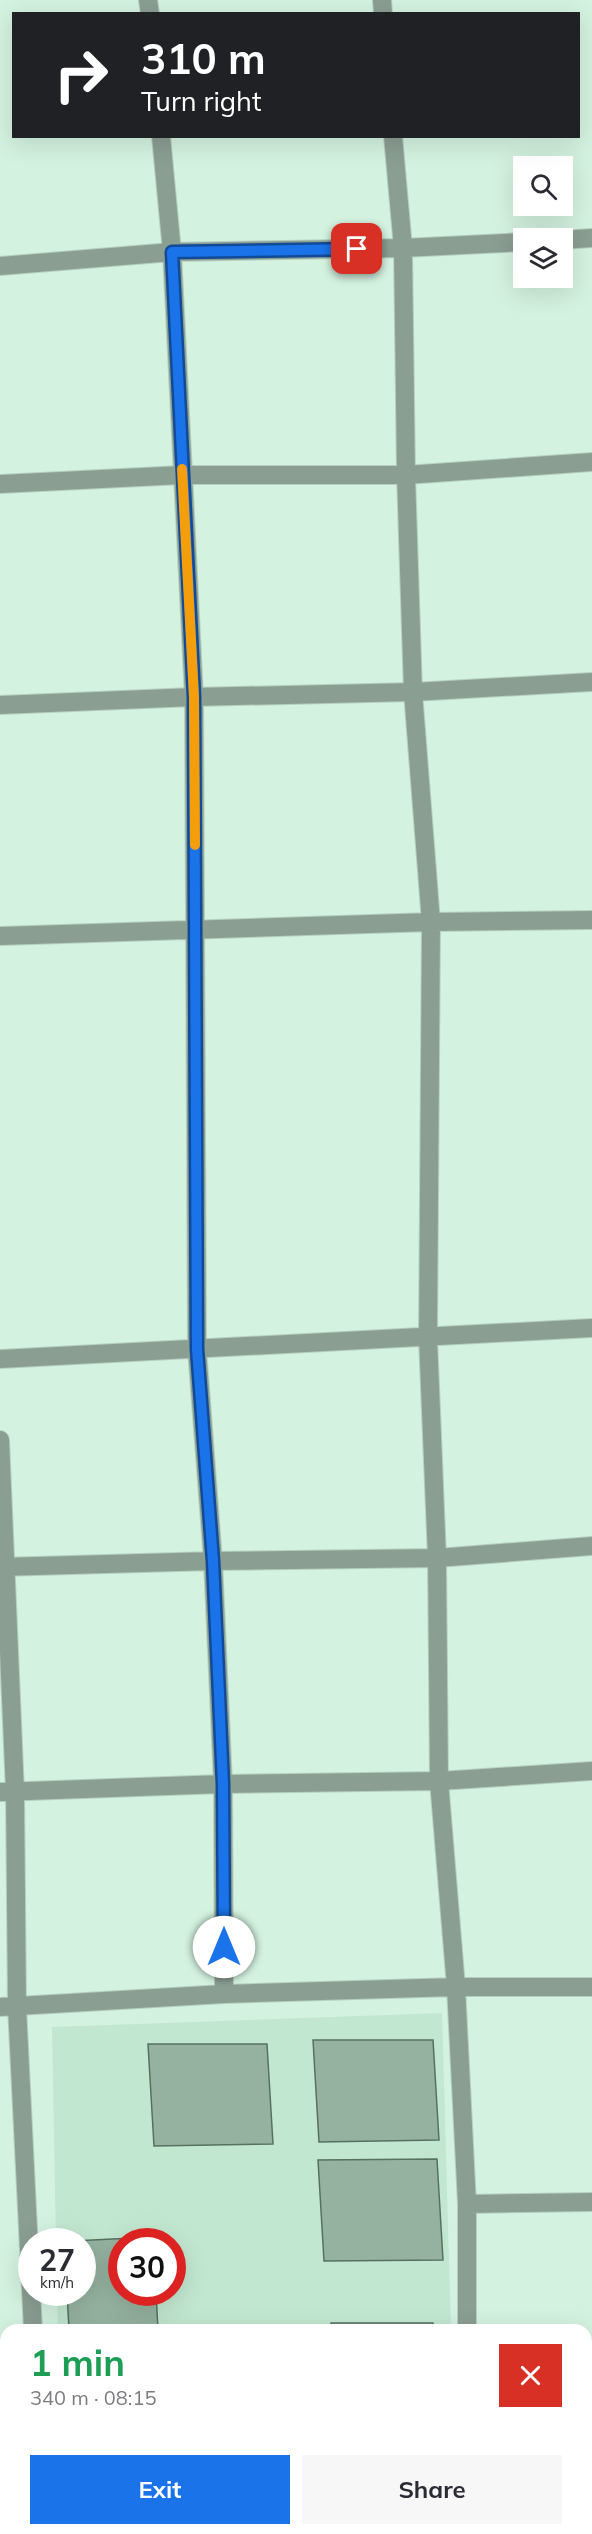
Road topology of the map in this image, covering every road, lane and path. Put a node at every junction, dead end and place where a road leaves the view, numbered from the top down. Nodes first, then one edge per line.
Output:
1 (161, 138) edge
2 (393, 138) edge
3 (592, 238) edge
4 (573, 239) edge
5 (513, 243) edge
6 (403, 248) junction
7 (172, 252) junction
8 (0, 266) edge
9 (592, 462) edge
10 (182, 475) junction
11 (406, 475) junction
12 (0, 484) edge
13 (592, 681) edge
14 (413, 692) junction
15 (194, 697) junction
16 (0, 705) edge
17 (592, 920) edge
18 (431, 922) junction
19 (196, 930) junction
20 (0, 936) edge
21 (592, 1328) edge
22 (428, 1338) junction
23 (197, 1349) junction
24 (0, 1359) edge
25 (0, 1440) edge
26 (592, 1546) edge
27 (437, 1558) junction
28 (213, 1561) junction
29 (3, 1567) edge
30 (592, 1771) edge
31 (439, 1781) junction
32 (223, 1784) junction
33 (8, 1792) edge
34 (456, 1987) junction
35 (592, 1988) edge
36 (224, 1994) junction
37 (9, 2007) edge
38 (592, 2202) edge
39 (467, 2204) junction
40 (33, 2324) edge
41 (467, 2324) edge

1 - 7 street
2 - 6 street
3 - 4 street
5 - 6 street
6 - 7 street
6 - 11 street
7 - 8 street
7 - 10 street
9 - 11 street
10 - 11 street
10 - 12 street
10 - 15 street
11 - 14 street
13 - 14 street
14 - 15 street
14 - 18 street
15 - 16 street
15 - 19 street
17 - 18 street
18 - 19 street
18 - 22 street
19 - 20 street
19 - 23 street
21 - 22 street
22 - 23 street
22 - 27 street
23 - 24 street
23 - 28 street
25 - 29 street
26 - 27 street
27 - 28 street
27 - 31 street
28 - 29 street
28 - 32 street
29 - 33 street
30 - 31 street
31 - 32 street
31 - 34 street
32 - 33 street
32 - 36 street
33 - 37 street
34 - 35 street
34 - 36 street
34 - 39 street
36 - 37 street
37 - 40 street
38 - 39 street
39 - 41 street

